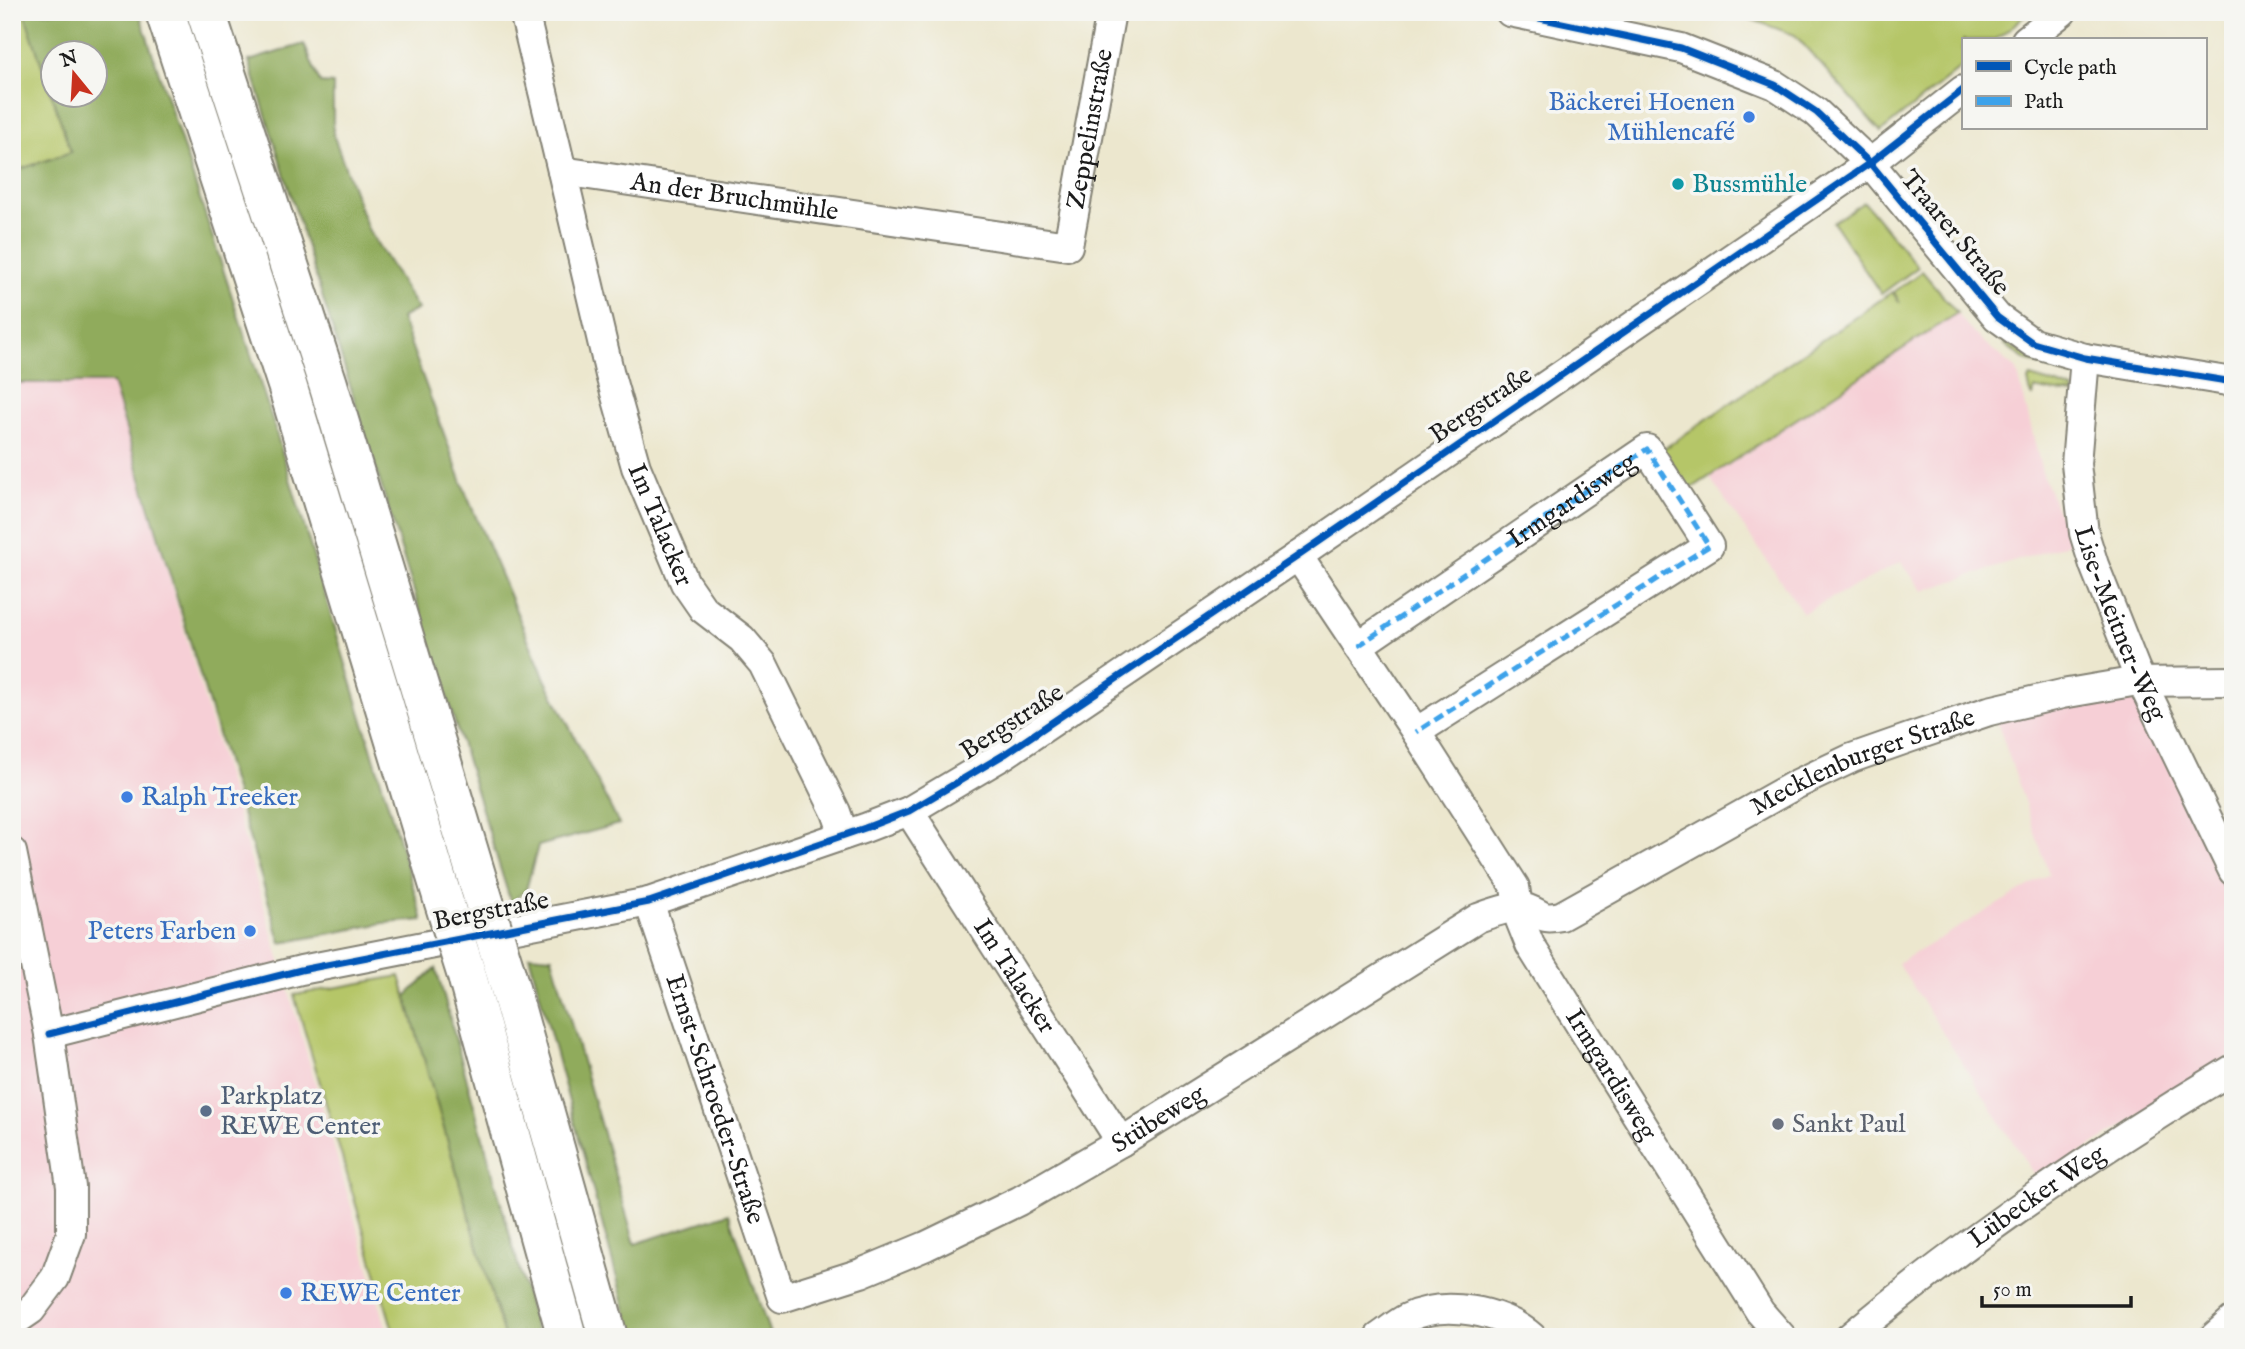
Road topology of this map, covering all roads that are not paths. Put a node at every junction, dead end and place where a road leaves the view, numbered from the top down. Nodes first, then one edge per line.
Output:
1 (165, 12) edge
2 (206, 12) edge
3 (524, 12) edge
4 (1111, 12) edge
5 (1510, 12) edge
6 (2062, 12) edge
7 (1616, 23) edge
8 (2029, 38) edge
9 (1962, 91) edge
10 (1870, 163) junction
11 (562, 171) junction
12 (1068, 246) joint
13 (2085, 358) junction
14 (2233, 382) edge
15 (1298, 556) junction
16 (1358, 646) junction
17 (2233, 681) edge
18 (2144, 682) junction
19 (1416, 732) junction
20 (909, 811) junction
21 (844, 835) junction
22 (12, 852) edge
23 (2233, 871) edge
24 (649, 902) junction
25 (1520, 908) junction
26 (49, 1034) junction
27 (2233, 1069) edge
28 (1121, 1142) junction
29 (782, 1298) joint
30 (2233, 1320) edge
31 (12, 1323) edge
32 (567, 1337) edge
33 (608, 1337) edge
34 (1379, 1337) edge
35 (1532, 1337) edge
36 (1782, 1337) edge
37 (1850, 1337) edge
38 (2214, 1337) edge

1 - 32 highway, bridge
2 - 33 highway, bridge
3 - 11 street
4 - 12 street, Zeppelinstraße
5 - 7 street, Traarer Straße
6 - 8 street
7 - 10 street, Traarer Straße
9 - 10 street, Bergstraße
10 - 13 street, Traarer Straße
10 - 15 street, Bergstraße
11 - 12 street, An der Bruchmühle
11 - 21 street, Im Talacker
13 - 14 street, Traarer Straße
13 - 18 street, Lise-Meitner-Weg
15 - 16 street, Irmgardisweg
15 - 20 street, Bergstraße
16 - 19 street, Irmgardisweg
16 - 19 street, Irmgardisweg
17 - 18 street, Mecklenburger Straße
18 - 23 street, Lise-Meitner-Weg
18 - 25 street, Mecklenburger Straße
19 - 25 street, Irmgardisweg
20 - 21 street, Bergstraße
20 - 28 street, Im Talacker
21 - 24 street, Bergstraße
22 - 26 street
24 - 26 street, Bergstraße
24 - 29 street, Ernst-Schroeder-Straße
25 - 28 street, Stübeweg
25 - 36 street, Irmgardisweg
26 - 31 street
27 - 37 street, Lübecker Weg
28 - 29 street, Stübeweg
30 - 38 street
34 - 35 street

